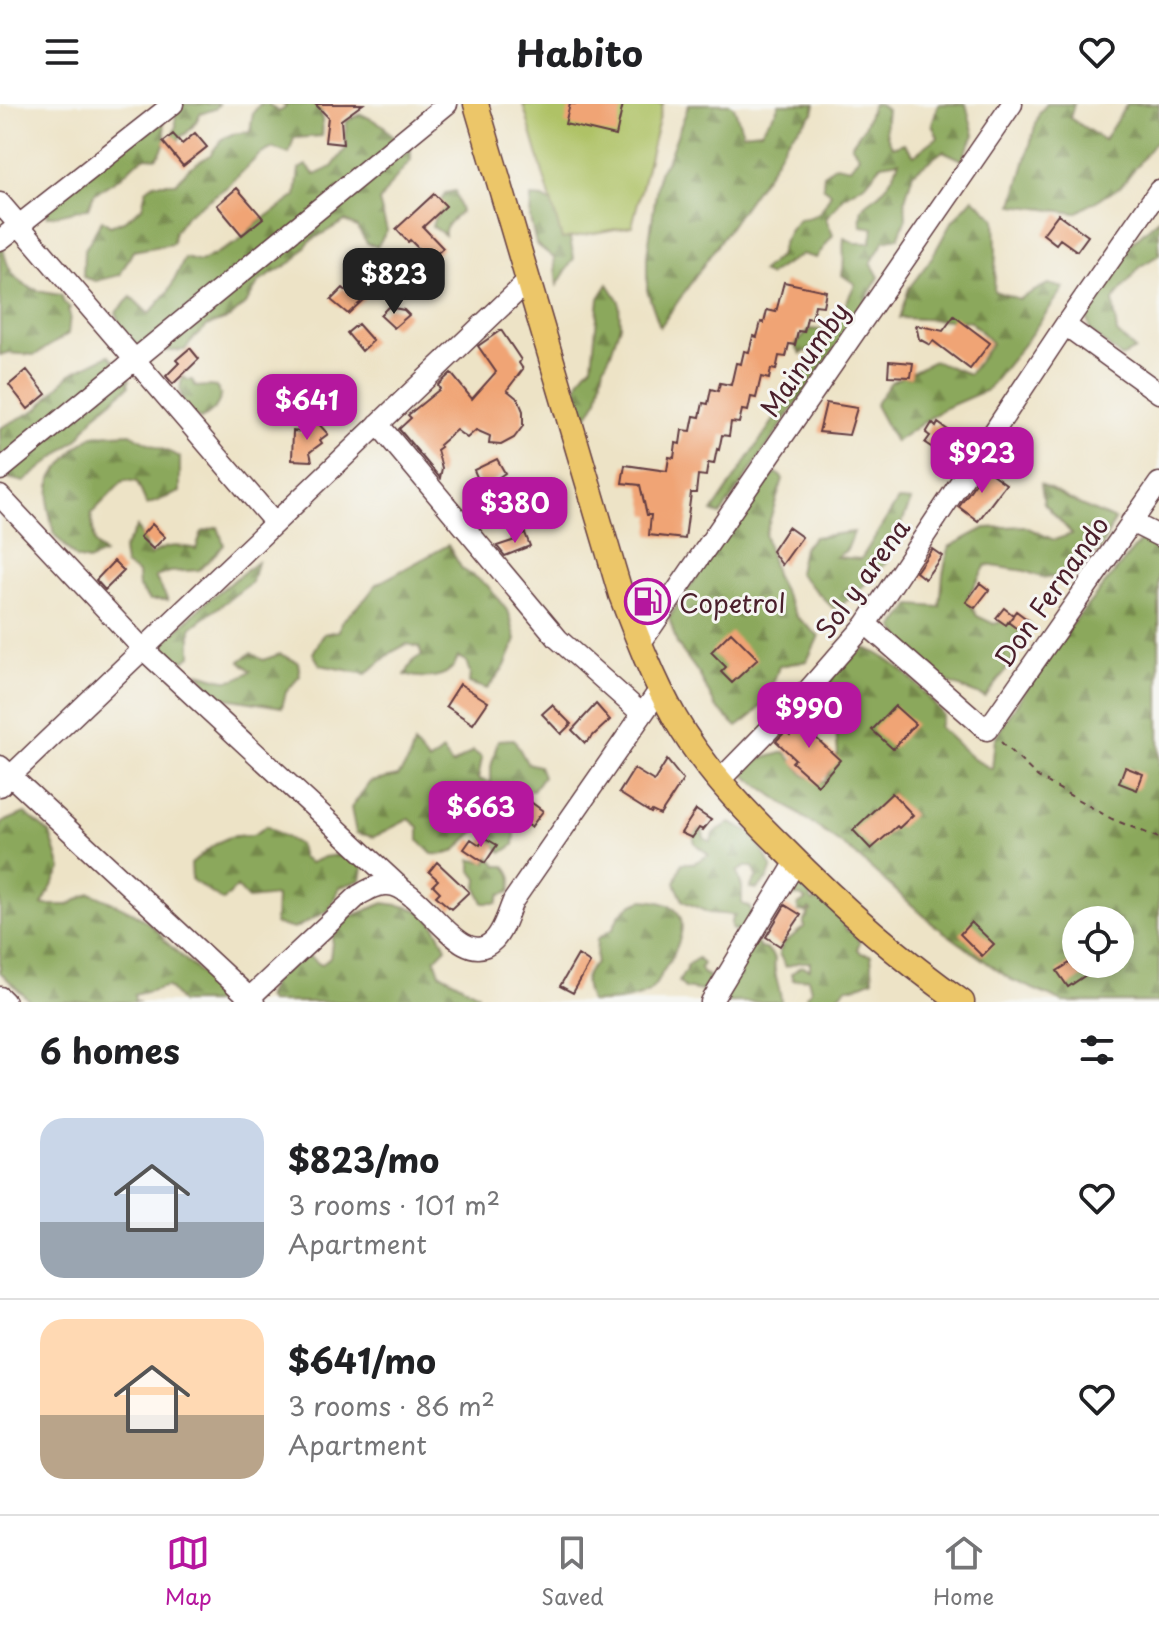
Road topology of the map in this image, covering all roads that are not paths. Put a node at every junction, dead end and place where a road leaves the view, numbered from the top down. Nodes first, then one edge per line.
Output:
1 (173, 104) edge
2 (447, 104) edge
3 (476, 104) edge
4 (1012, 104) edge
5 (1159, 190) edge
6 (0, 203) edge
7 (19, 225) junction
8 (0, 240) edge
9 (528, 281) junction
10 (1065, 325) junction
11 (135, 360) junction
12 (1159, 393) edge
13 (378, 424) junction
14 (0, 470) edge
15 (1159, 483) edge
16 (0, 496) edge
17 (1131, 522) junction
18 (275, 523) junction
19 (1159, 536) edge
20 (866, 624) junction
21 (640, 644) junction
22 (143, 649) junction
23 (660, 689) junction
24 (642, 714) junction
25 (4, 776) edge
26 (720, 780) junction
27 (796, 862) junction
28 (401, 888) junction
29 (0, 997) edge
30 (250, 1001) edge
31 (5, 1002) edge
32 (711, 1002) edge
33 (962, 1002) edge

1 - 7 street
2 - 11 street
3 - 9 main road
4 - 21 street, Mainumby
5 - 10 street, Sol y arena
6 - 7 street
7 - 8 street
7 - 11 street
9 - 13 street
9 - 21 main road
10 - 12 street
10 - 20 street, Sol y arena
11 - 14 street
11 - 18 street
13 - 18 street
13 - 24 street
15 - 17 street, Don Fernando
16 - 22 street
17 - 19 street
17 - 20 street, Don Fernando
18 - 22 street
20 - 26 street, Sol y arena
21 - 23 main road
22 - 25 street
22 - 28 street
23 - 24 street
23 - 26 main road
24 - 28 street
25 - 30 street
26 - 27 main road
27 - 32 street
27 - 33 main road
28 - 30 street
29 - 31 street

